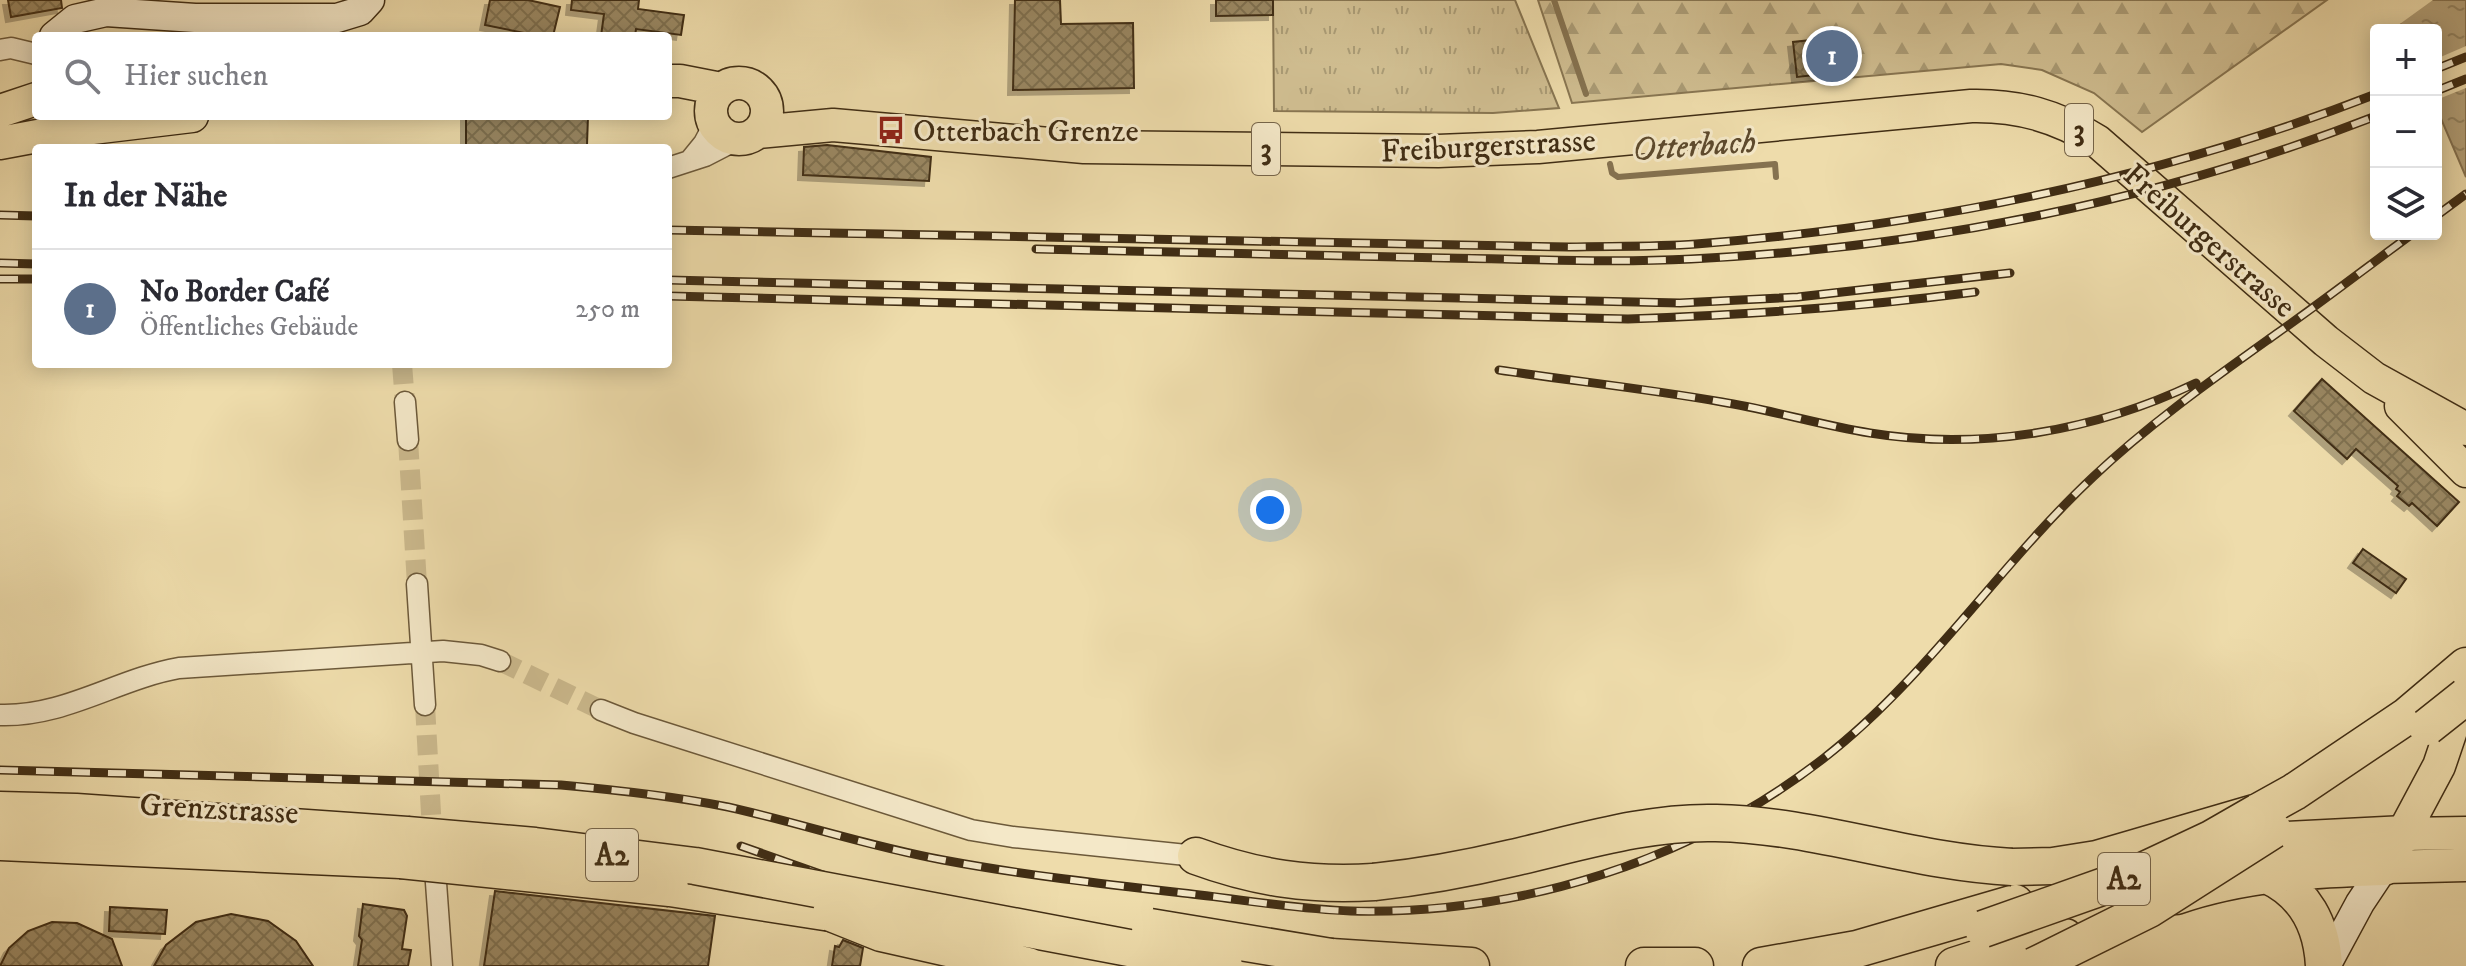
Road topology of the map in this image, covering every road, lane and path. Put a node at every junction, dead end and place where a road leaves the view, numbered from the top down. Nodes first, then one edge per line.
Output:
1 (370, 0) edge
2 (59, 32) edge
3 (0, 50) edge
4 (32, 53) edge
5 (672, 83) edge
6 (32, 100) edge
7 (0, 111) edge
8 (735, 117) junction
9 (124, 120) edge
10 (57, 124) edge
11 (0, 143) edge
12 (672, 166) edge
13 (2374, 378) junction
14 (405, 402) tunnel mouth
15 (2466, 429) edge
16 (408, 440) tunnel mouth
17 (2466, 471) edge
18 (417, 584) tunnel mouth
19 (422, 654) junction
20 (500, 661) tunnel mouth
21 (2466, 666) edge
22 (425, 705) tunnel mouth
23 (2464, 708) edge
24 (601, 710) tunnel mouth
25 (0, 715) edge
26 (0, 810) edge
27 (2265, 821) junction
28 (0, 827) edge
29 (432, 831) tunnel mouth
30 (2466, 833) edge
31 (2405, 834) junction
32 (0, 842) edge
33 (434, 856) junction
34 (1196, 856) joint
35 (2466, 865) edge
36 (2384, 867) junction
37 (2267, 875) junction
38 (824, 900) junction
39 (1672, 965) edge
40 (442, 966) edge
41 (1028, 966) edge
42 (1113, 966) edge
43 (1224, 966) edge
44 (1471, 966) edge
45 (1644, 966) edge
46 (1695, 966) edge
47 (1761, 966) edge
48 (1841, 966) edge
49 (1954, 966) edge
50 (1992, 966) edge
51 (2034, 966) edge
52 (2325, 966) edge

1 - 2 street
3 - 4 street
5 - 8 main road, Freiburgerstrasse / 3
6 - 7 main road
8 - 12 street
8 - 13 main road, Freiburgerstrasse / 3
9 - 10 main road
10 - 11 main road
13 - 15 main road, Freiburgerstrasse / 3
13 - 17 main road
14 - 16 street
18 - 19 street
19 - 20 street
19 - 22 street
19 - 25 street
21 - 27 highway, A2
23 - 27 highway, A2, bridge
23 - 31 main road
24 - 34 street
26 - 38 highway, A2, bridge
27 - 34 highway, bridge
27 - 48 highway, A2, bridge
27 - 49 highway, A2, bridge
27 - 51 highway, A2, bridge
28 - 33 street, Grenzstrasse
29 - 33 street
30 - 31 main road
31 - 36 main road
31 - 47 highway
32 - 38 highway, A2, bridge
33 - 40 street
35 - 36 main road
36 - 37 highway
36 - 52 street
37 - 50 highway
37 - 52 highway
38 - 41 highway, bridge
38 - 42 highway, A2, bridge
38 - 43 highway, A2, bridge
38 - 44 highway, bridge
39 - 45 highway
39 - 46 highway

